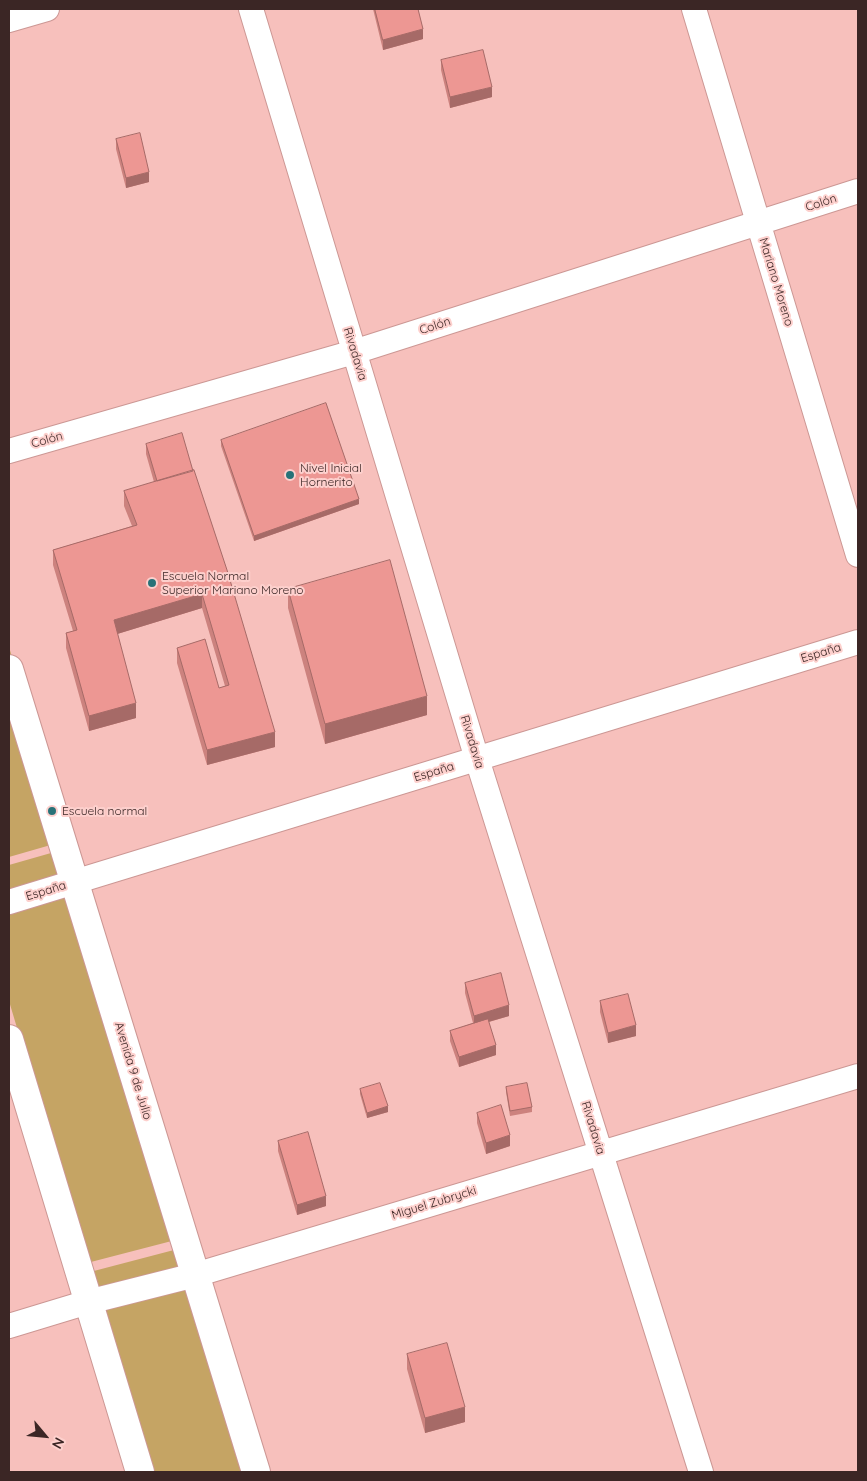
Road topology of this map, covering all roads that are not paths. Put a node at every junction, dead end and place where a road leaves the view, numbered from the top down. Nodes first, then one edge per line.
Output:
1 (47, 9) edge
2 (251, 9) edge
3 (694, 9) edge
4 (9, 20) edge
5 (858, 191) edge
6 (758, 222) junction
7 (354, 352) junction
8 (9, 451) edge
9 (858, 555) edge
10 (858, 642) edge
11 (9, 669) edge
12 (477, 759) junction
13 (74, 882) junction
14 (9, 902) edge
15 (9, 1039) edge
16 (858, 1076) edge
17 (600, 1153) junction
18 (195, 1275) junction
19 (88, 1302) junction
20 (9, 1326) edge
21 (140, 1472) edge
22 (256, 1472) edge
23 (701, 1472) edge

1 - 4 street
2 - 7 street, Rivadavia
3 - 6 street, Mariano Moreno
5 - 6 street, Colón
6 - 7 street, Colón
6 - 9 street, Mariano Moreno
7 - 8 street, Colón
7 - 12 street, Rivadavia
10 - 12 street, España
11 - 13 main road, Avenida 9 de Julio
12 - 13 street, España
12 - 17 street, Rivadavia
13 - 14 street, España
13 - 18 main road, Avenida 9 de Julio
15 - 19 main road
16 - 17 street, Miguel Zubrycki
17 - 18 street, Miguel Zubrycki
17 - 23 street, Rivadavia
18 - 19 street, Miguel Zubrycki
18 - 22 main road, Avenida 9 de Julio
19 - 20 street, Miguel Zubrycki
19 - 21 main road

